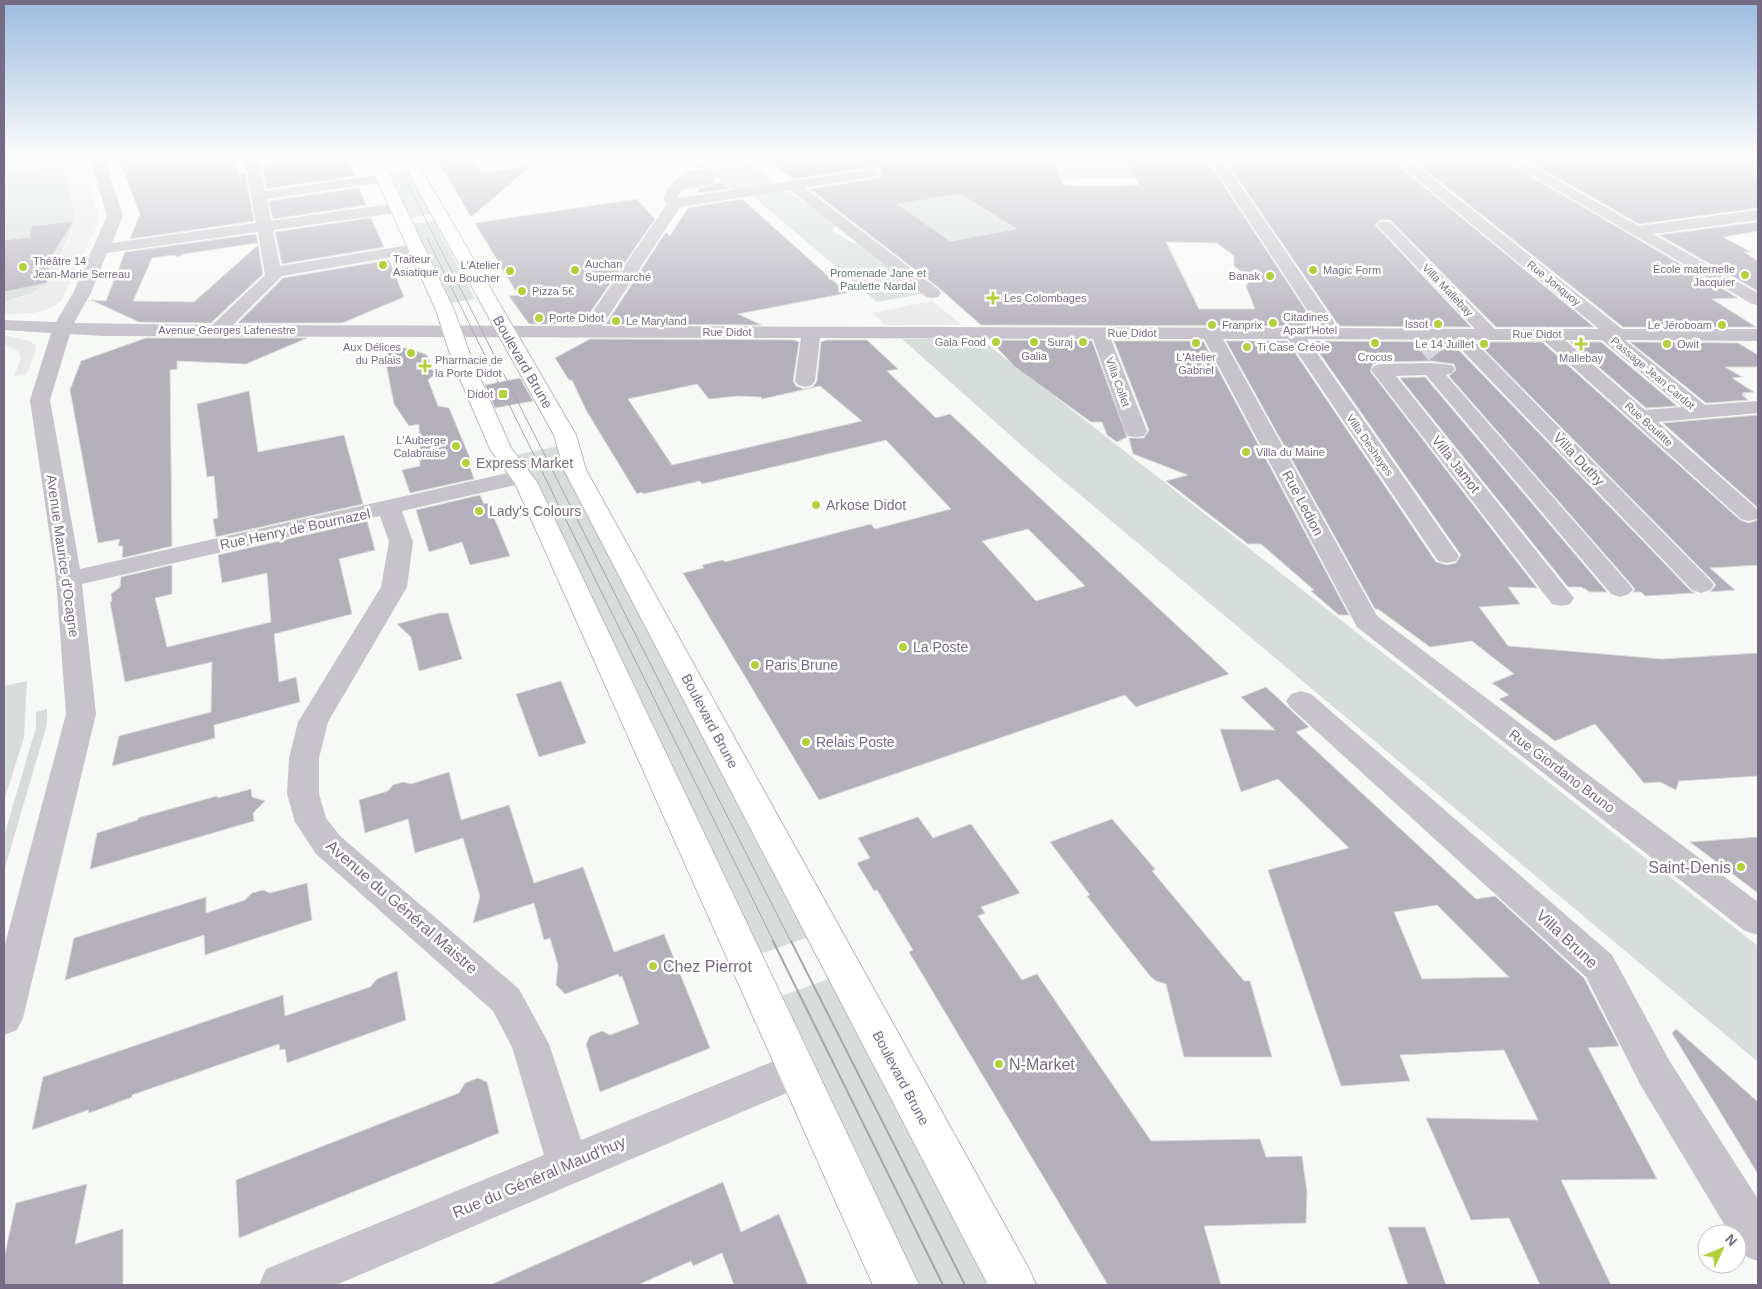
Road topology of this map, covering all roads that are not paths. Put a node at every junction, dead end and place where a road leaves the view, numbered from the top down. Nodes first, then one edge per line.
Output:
1 (115, 217) edge
2 (263, 217) edge
3 (333, 217) edge
4 (401, 217) edge
5 (442, 217) edge
6 (662, 217) edge
7 (834, 217) edge
8 (1256, 217) edge
9 (1470, 217) edge
10 (1613, 217) edge
11 (1737, 217) edge
12 (1729, 218) junction
13 (1385, 224) dead end
14 (264, 227) junction
15 (1758, 230) edge
16 (1637, 231) junction
17 (101, 249) junction
18 (416, 250) junction
19 (274, 272) junction
20 (932, 293) dead end
21 (1758, 300) edge
22 (4, 325) edge
23 (62, 328) junction
24 (217, 330) junction
25 (451, 331) junction
26 (506, 331) junction
27 (589, 331) junction
28 (811, 332) junction
29 (1100, 333) junction
30 (1210, 333) junction
31 (1293, 334) junction
32 (1458, 334) junction
33 (1490, 334) junction
34 (1547, 334) junction
35 (1612, 334) junction
36 (1758, 335) edge
37 (1340, 336) junction
38 (1427, 350) junction
39 (805, 381) dead end
40 (1758, 407) edge
41 (1700, 412) junction
42 (1641, 417) junction
43 (1136, 431) dead end
44 (521, 477) junction
45 (389, 508) junction
46 (1750, 514) dead end
47 (1447, 556) dead end
48 (69, 579) junction
49 (1701, 585) dead end
50 (1620, 589) dead end
51 (1561, 598) dead end
52 (1366, 621) joint
53 (1301, 701) dead end
54 (1758, 921) edge
55 (4, 1018) edge
56 (796, 1070) junction
57 (568, 1165) junction
58 (1758, 1239) edge
59 (282, 1285) edge
60 (896, 1285) edge
61 (1013, 1285) edge

1 - 17 street, Avenue Maurice d'Ocagne
2 - 14 street
3 - 14 street
4 - 18 main road
5 - 26 main road, Boulevard Brune
6 - 27 street
7 - 20 street
8 - 37 street
9 - 35 street, Rue Jonquoy
10 - 16 street
11 - 12 street
12 - 15 street
12 - 16 street
13 - 33 street, Villa Mallebay
14 - 17 street
14 - 19 street
16 - 21 street
17 - 23 street, Avenue Maurice d'Ocagne
18 - 19 street
18 - 25 main road
19 - 24 street
22 - 23 street, Avenue Georges Lafenestre
23 - 24 street, Avenue Georges Lafenestre
23 - 48 street, Avenue Maurice d'Ocagne
24 - 25 street, Avenue Georges Lafenestre
25 - 26 street, Avenue Georges Lafenestre
25 - 44 main road
26 - 27 street, Rue Didot
26 - 61 main road, Boulevard Brune
27 - 28 street, Rue Didot
28 - 29 street, Rue Didot
28 - 39 street
29 - 30 street, Rue Didot
29 - 43 street, Villa Collet
30 - 31 street, Rue Didot
30 - 52 street, Rue Ledion
31 - 37 street, Rue Didot
31 - 47 street, Villa Deshayes
32 - 33 street, Rue Didot
32 - 38 street, Rue Didot
32 - 49 street, Villa Duthy
33 - 34 street, Rue Didot
34 - 35 street, Rue Didot
34 - 42 street, Rue Boulitte
35 - 36 street, Rue Didot
35 - 41 street, Passage Jean Cardot
37 - 38 street, Rue Didot
38 - 50 street
38 - 51 street, Villa Jamot
40 - 41 street
41 - 42 street
42 - 46 street, Rue Boulitte
44 - 45 street, Rue Henry de Bournazel
44 - 56 main road
45 - 48 street, Rue Henry de Bournazel
45 - 57 street, Avenue du Général Maistre
48 - 55 street, Avenue Maurice d'Ocagne
52 - 54 street, Rue Giordano Bruno
53 - 58 street, Villa Brune
56 - 57 street, Rue du Général Maud'huy
56 - 60 main road
57 - 59 street, Rue du Général Maud'huy

